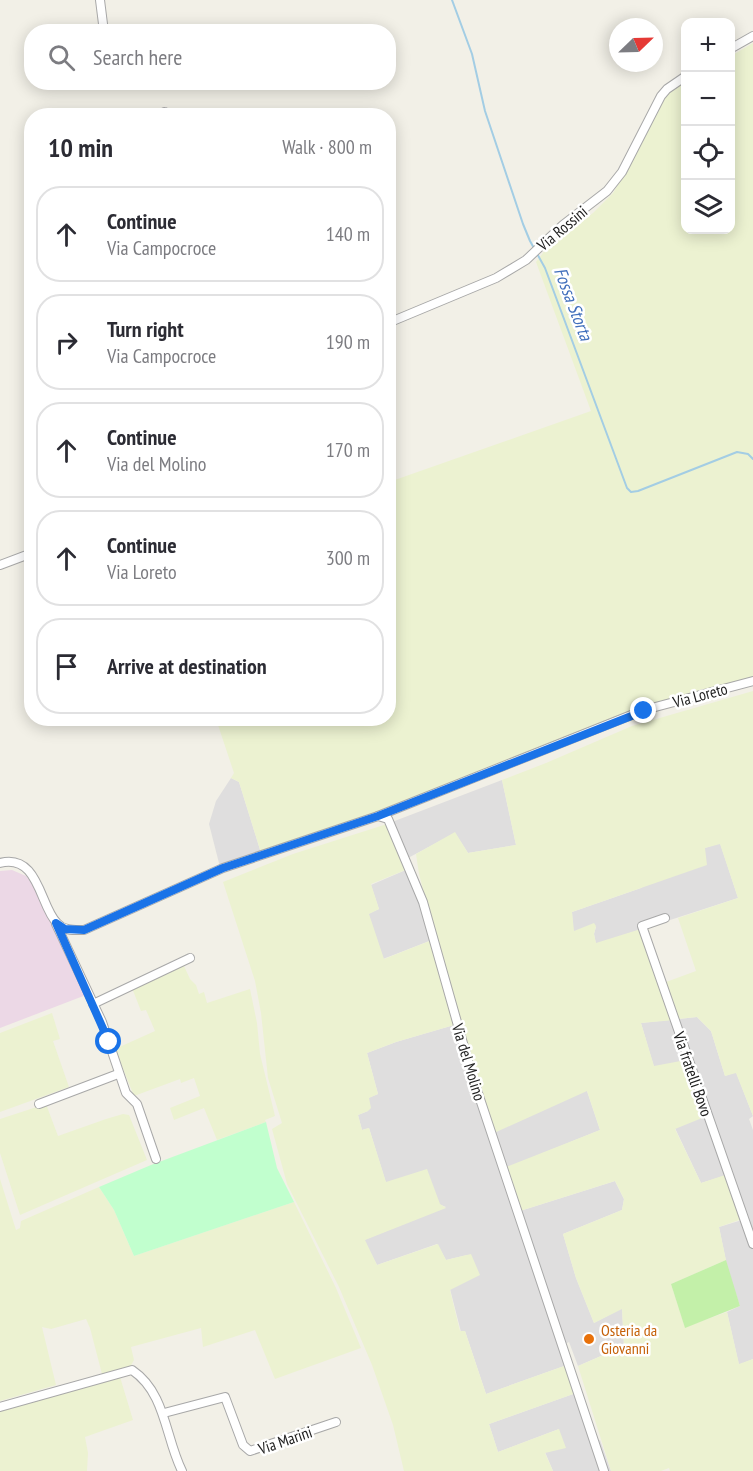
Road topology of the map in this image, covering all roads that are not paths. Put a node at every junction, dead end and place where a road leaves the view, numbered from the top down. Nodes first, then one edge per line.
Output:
1 (100, 0) edge
2 (103, 24) edge
3 (753, 36) edge
4 (735, 46) edge
5 (681, 79) edge
6 (396, 319) edge
7 (24, 556) edge
8 (0, 564) edge
9 (753, 681) edge
10 (378, 816) junction
11 (0, 863) edge
12 (665, 918) dead end
13 (56, 923) junction
14 (190, 958) dead end
15 (93, 1004) junction
16 (118, 1074) junction
17 (39, 1104) dead end
18 (156, 1159) dead end
19 (753, 1244) edge
20 (0, 1407) edge
21 (164, 1413) junction
22 (336, 1422) dead end
23 (182, 1471) edge
24 (604, 1471) edge

1 - 2 street
3 - 4 street
5 - 6 street, Via Rossini
7 - 8 street
9 - 10 street, Via Loreto
10 - 13 street
10 - 24 street, Via del Molino
11 - 13 street
12 - 19 street, Via fratelli Bovo
13 - 15 street
14 - 15 street
15 - 16 street
16 - 17 street
16 - 18 street
20 - 21 street
21 - 22 street, Via Marini
21 - 23 street

